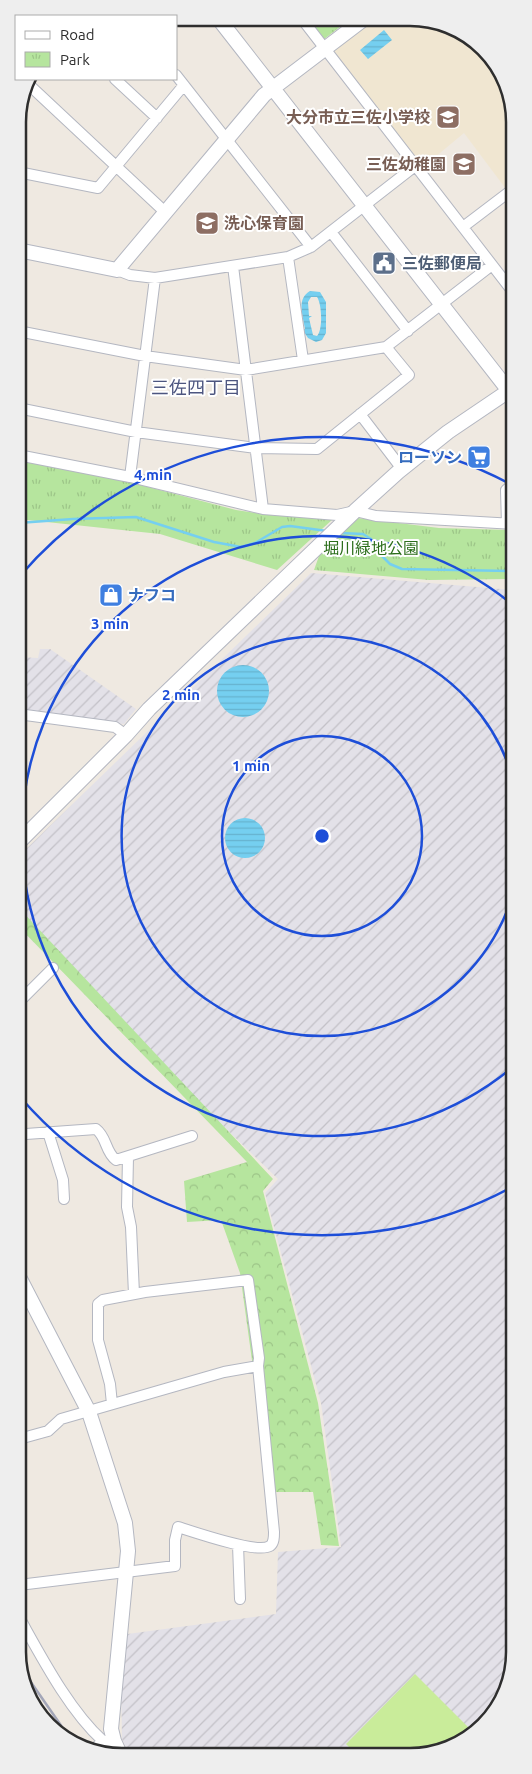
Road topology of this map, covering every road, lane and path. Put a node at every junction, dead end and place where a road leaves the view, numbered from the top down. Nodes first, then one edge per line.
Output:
1 (224, 26) edge
2 (307, 26) edge
3 (355, 26) edge
4 (325, 49) junction
5 (178, 77) edge
6 (116, 80) edge
7 (184, 85) junction
8 (33, 88) edge
9 (273, 88) junction
10 (156, 118) junction
11 (227, 139) junction
12 (116, 166) junction
13 (415, 166) junction
14 (26, 174) edge
15 (506, 194) edge
16 (364, 206) junction
17 (165, 212) junction
18 (463, 227) junction
19 (331, 232) junction
20 (311, 247) junction
21 (26, 253) edge
22 (288, 258) junction
23 (492, 265) junction
24 (232, 266) junction
25 (117, 270) junction
26 (155, 278) junction
27 (506, 283) edge
28 (442, 305) junction
29 (408, 331) junction
30 (26, 333) edge
31 (386, 347) junction
32 (145, 356) junction
33 (303, 360) junction
34 (246, 370) junction
35 (506, 385) edge
36 (506, 394) edge
37 (26, 410) edge
38 (360, 414) junction
39 (136, 432) junction
40 (256, 448) junction
41 (26, 457) edge
42 (402, 469) junction
43 (130, 477) junction
44 (264, 509) junction
45 (355, 511) junction
46 (506, 524) edge
47 (26, 715) edge
48 (126, 735) junction
49 (26, 834) edge
50 (53, 968) dead end
51 (26, 995) edge
52 (48, 1132) junction
53 (26, 1134) edge
54 (192, 1136) dead end
55 (128, 1157) junction
56 (64, 1199) dead end
57 (26, 1291) edge
58 (134, 1294) junction
59 (258, 1366) junction
60 (112, 1404) junction
61 (89, 1412) junction
62 (26, 1438) edge
63 (238, 1545) junction
64 (126, 1572) junction
65 (26, 1584) edge
66 (240, 1599) dead end
67 (26, 1629) edge
68 (108, 1741) junction
69 (101, 1745) edge
70 (114, 1748) edge

1 - 9 street
2 - 4 street
3 - 4 street
4 - 9 street
4 - 13 street
5 - 7 street
6 - 10 street
7 - 10 street
7 - 11 street
8 - 12 street
9 - 11 street
9 - 16 street
10 - 12 street
11 - 17 street
11 - 20 street
12 - 14 street
12 - 17 street
13 - 16 street
13 - 18 street
15 - 18 street
16 - 19 street
16 - 28 street
17 - 25 street
18 - 23 street
19 - 20 street
19 - 29 street
20 - 22 street
21 - 25 street
22 - 24 street
22 - 33 street
23 - 27 street
23 - 28 street
24 - 26 street
24 - 34 street
25 - 26 street
26 - 32 street
28 - 29 street
28 - 35 street
29 - 31 street
30 - 32 street
31 - 33 street
31 - 38 street
32 - 34 street
32 - 39 street
33 - 34 street
34 - 40 street
36 - 42 street
37 - 39 street
38 - 40 street
38 - 42 street
39 - 40 street
39 - 43 street
40 - 44 street
41 - 43 street
42 - 45 street
43 - 44 street
44 - 45 street
45 - 46 street
45 - 48 street
47 - 48 street
48 - 49 street
50 - 51 street
52 - 53 street
52 - 55 street
52 - 56 street
54 - 55 street
55 - 58 street
57 - 61 street
58 - 59 street
58 - 60 street
59 - 60 street
59 - 63 street
60 - 61 street
61 - 62 street
61 - 64 street
63 - 64 street
63 - 66 street
64 - 65 street
64 - 68 street
67 - 68 street
68 - 69 street
68 - 70 street

